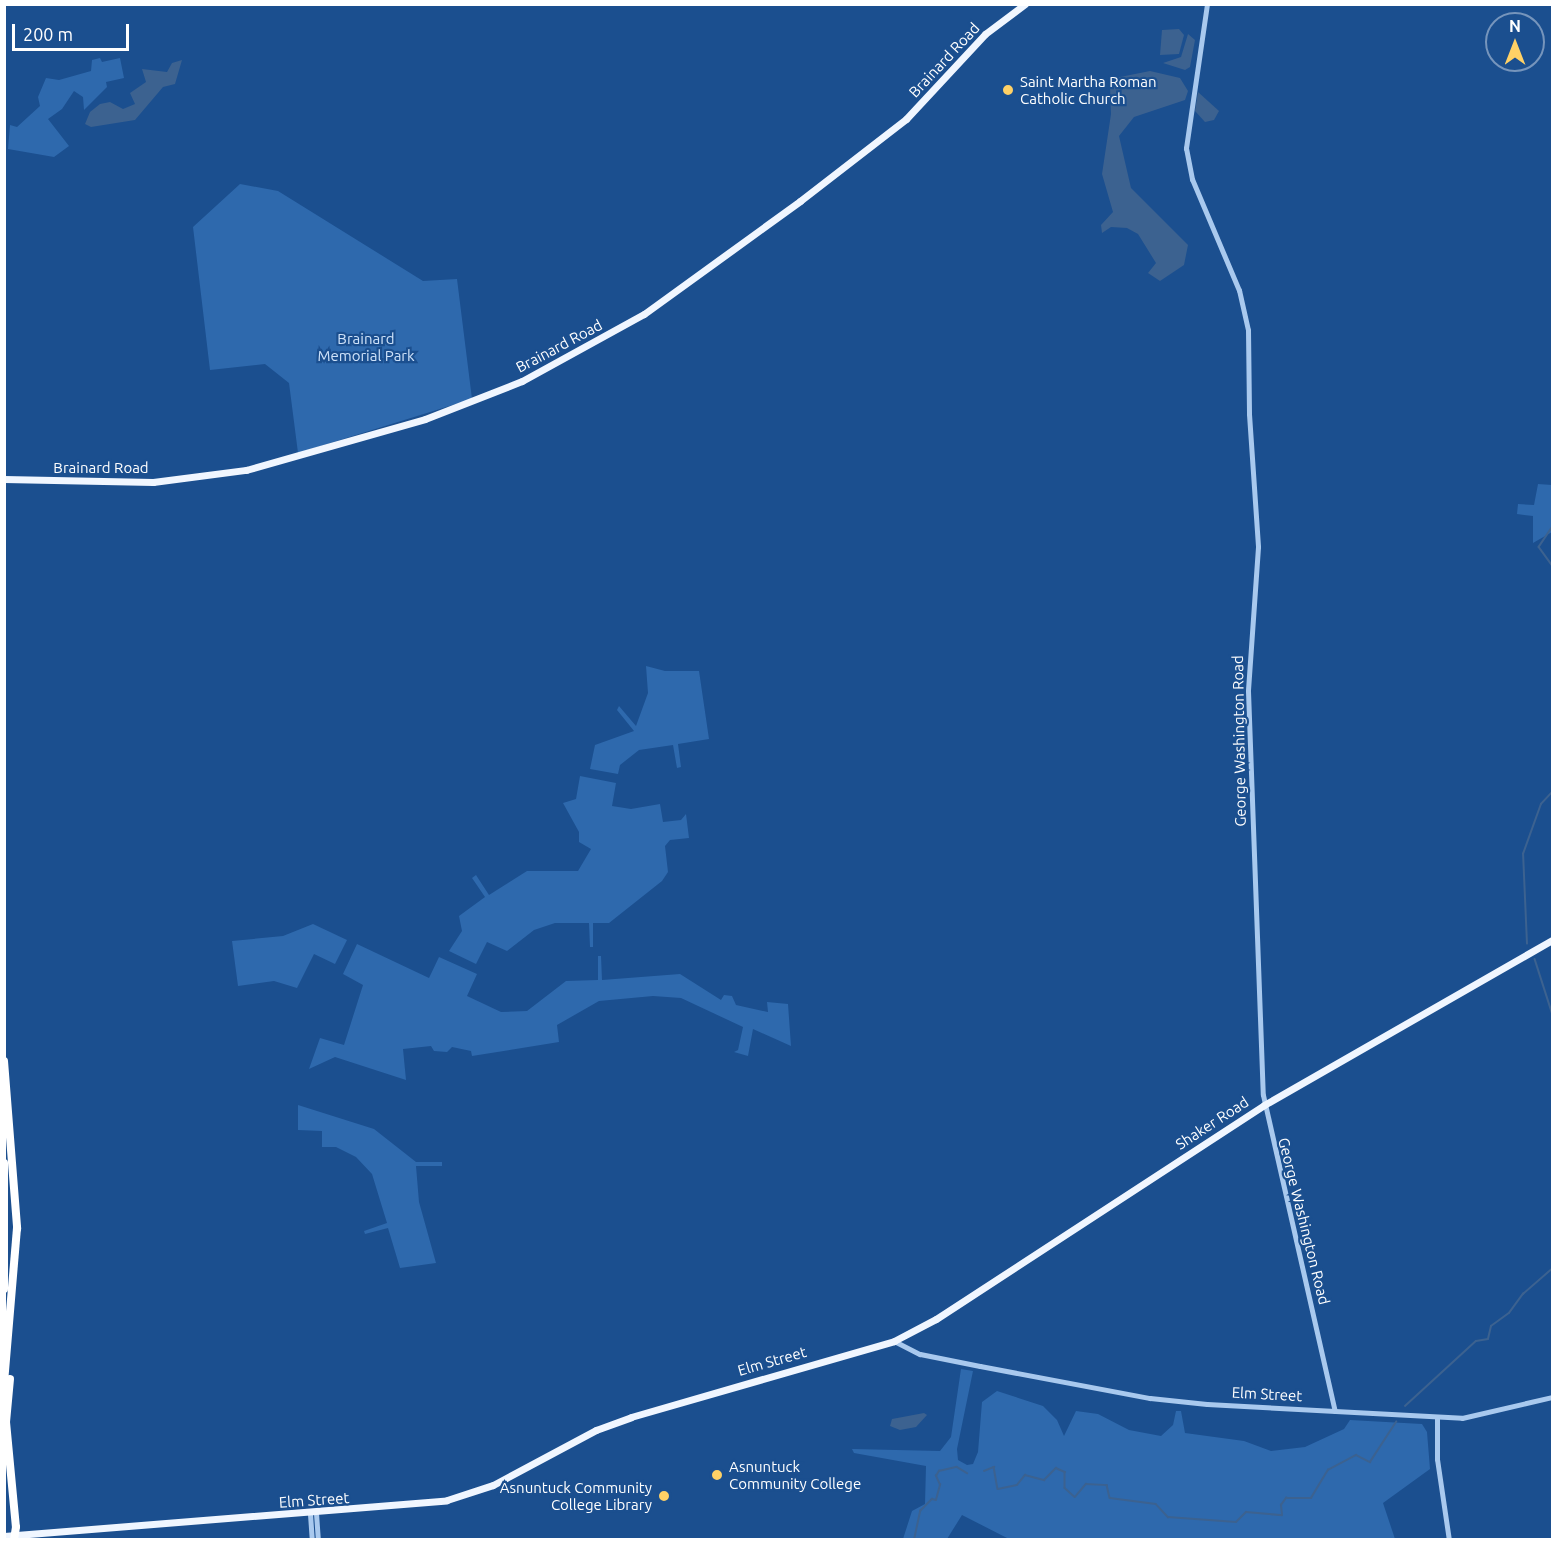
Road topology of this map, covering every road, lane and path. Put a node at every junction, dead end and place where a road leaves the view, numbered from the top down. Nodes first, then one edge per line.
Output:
1 (1025, 4) edge
2 (1207, 4) edge
3 (4, 480) edge
4 (1552, 940) edge
5 (4, 1060) edge
6 (1264, 1106) junction
7 (4, 1163) edge
8 (4, 1289) edge
9 (894, 1341) junction
10 (8, 1358) junction
11 (4, 1384) edge
12 (1552, 1397) edge
13 (1335, 1411) junction
14 (1437, 1417) junction
15 (313, 1513) junction
16 (4, 1536) edge
17 (15, 1537) edge
18 (312, 1539) edge
19 (318, 1539) edge
20 (1449, 1539) edge

1 - 3 main road, Brainard Road
2 - 6 street, George Washington Road
4 - 6 main road, Shaker Road
5 - 10 highway
6 - 9 main road, Shaker Road
6 - 13 street, George Washington Road
7 - 8 highway
9 - 13 street, Elm Street
9 - 15 main road, Elm Street
10 - 11 highway
10 - 17 highway
12 - 14 street, Elm Street
13 - 14 street, Elm Street
14 - 20 street
15 - 17 main road, Elm Street
15 - 18 street
15 - 19 street
16 - 17 main road, Elm Street

